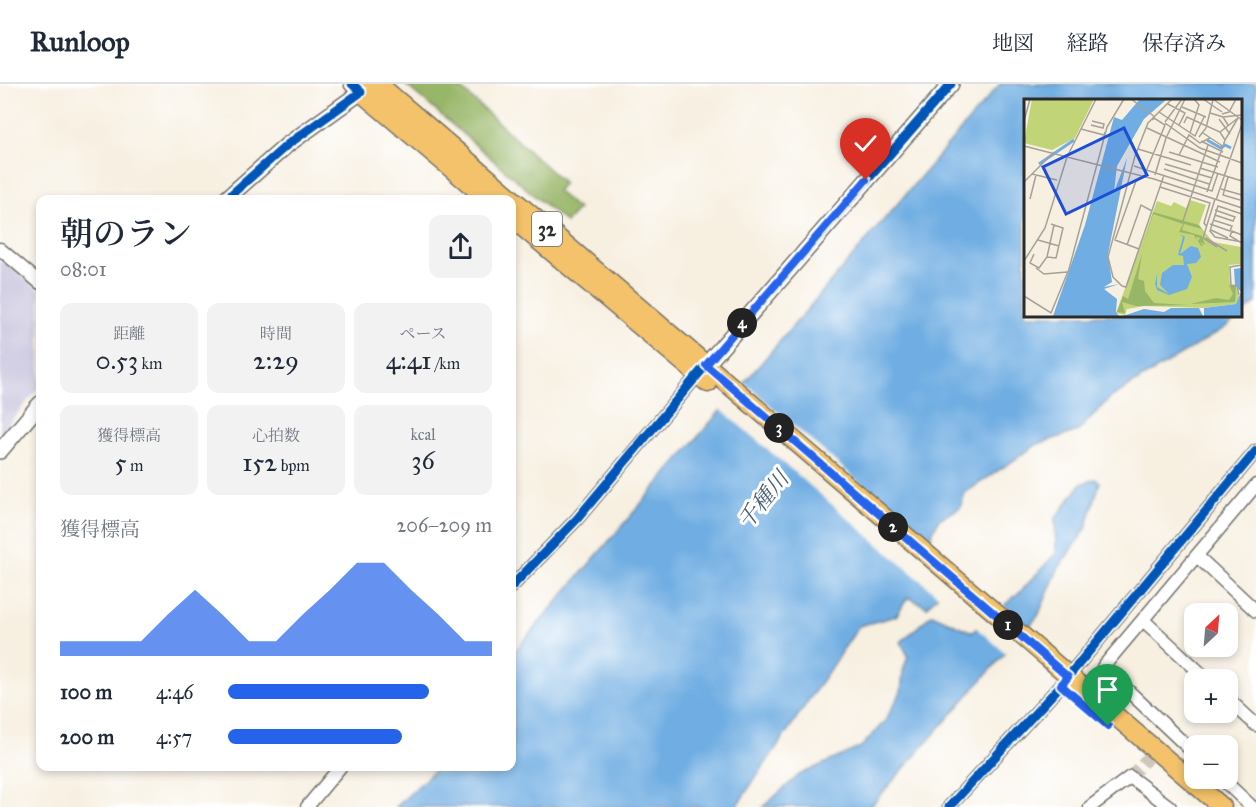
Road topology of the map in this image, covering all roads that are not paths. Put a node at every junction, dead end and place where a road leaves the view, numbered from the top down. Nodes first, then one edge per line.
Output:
1 (378, 84) edge
2 (951, 84) edge
3 (362, 87) edge
4 (231, 195) edge
5 (483, 195) edge
6 (504, 195) edge
7 (516, 206) edge
8 (516, 221) edge
9 (0, 249) edge
10 (36, 280) edge
11 (706, 374) junction
12 (36, 409) edge
13 (1256, 450) edge
14 (0, 451) edge
15 (1254, 492) edge
16 (1198, 557) junction
17 (516, 582) edge
18 (1256, 611) edge
19 (1143, 620) junction
20 (1196, 669) edge
21 (1061, 678) junction
22 (1238, 708) edge
23 (1256, 725) edge
24 (1184, 746) edge
25 (337, 771) edge
26 (1232, 789) edge
27 (307, 807) edge
28 (949, 807) edge
29 (1090, 807) edge
30 (1170, 807) edge
31 (1203, 807) edge
32 (1222, 807) edge
33 (1251, 807) edge

1 - 6 main road, 32
2 - 11 street
3 - 4 street
3 - 5 main road
7 - 11 main road, 32
8 - 11 main road, 32
9 - 10 street
11 - 17 street
11 - 21 main road, 32
12 - 14 street
13 - 21 street
15 - 16 street
16 - 18 street
16 - 19 street
19 - 20 street
19 - 24 street
21 - 28 street
21 - 31 main road, 32
21 - 32 main road, 32
22 - 23 street
25 - 27 street
26 - 33 street
29 - 30 street

